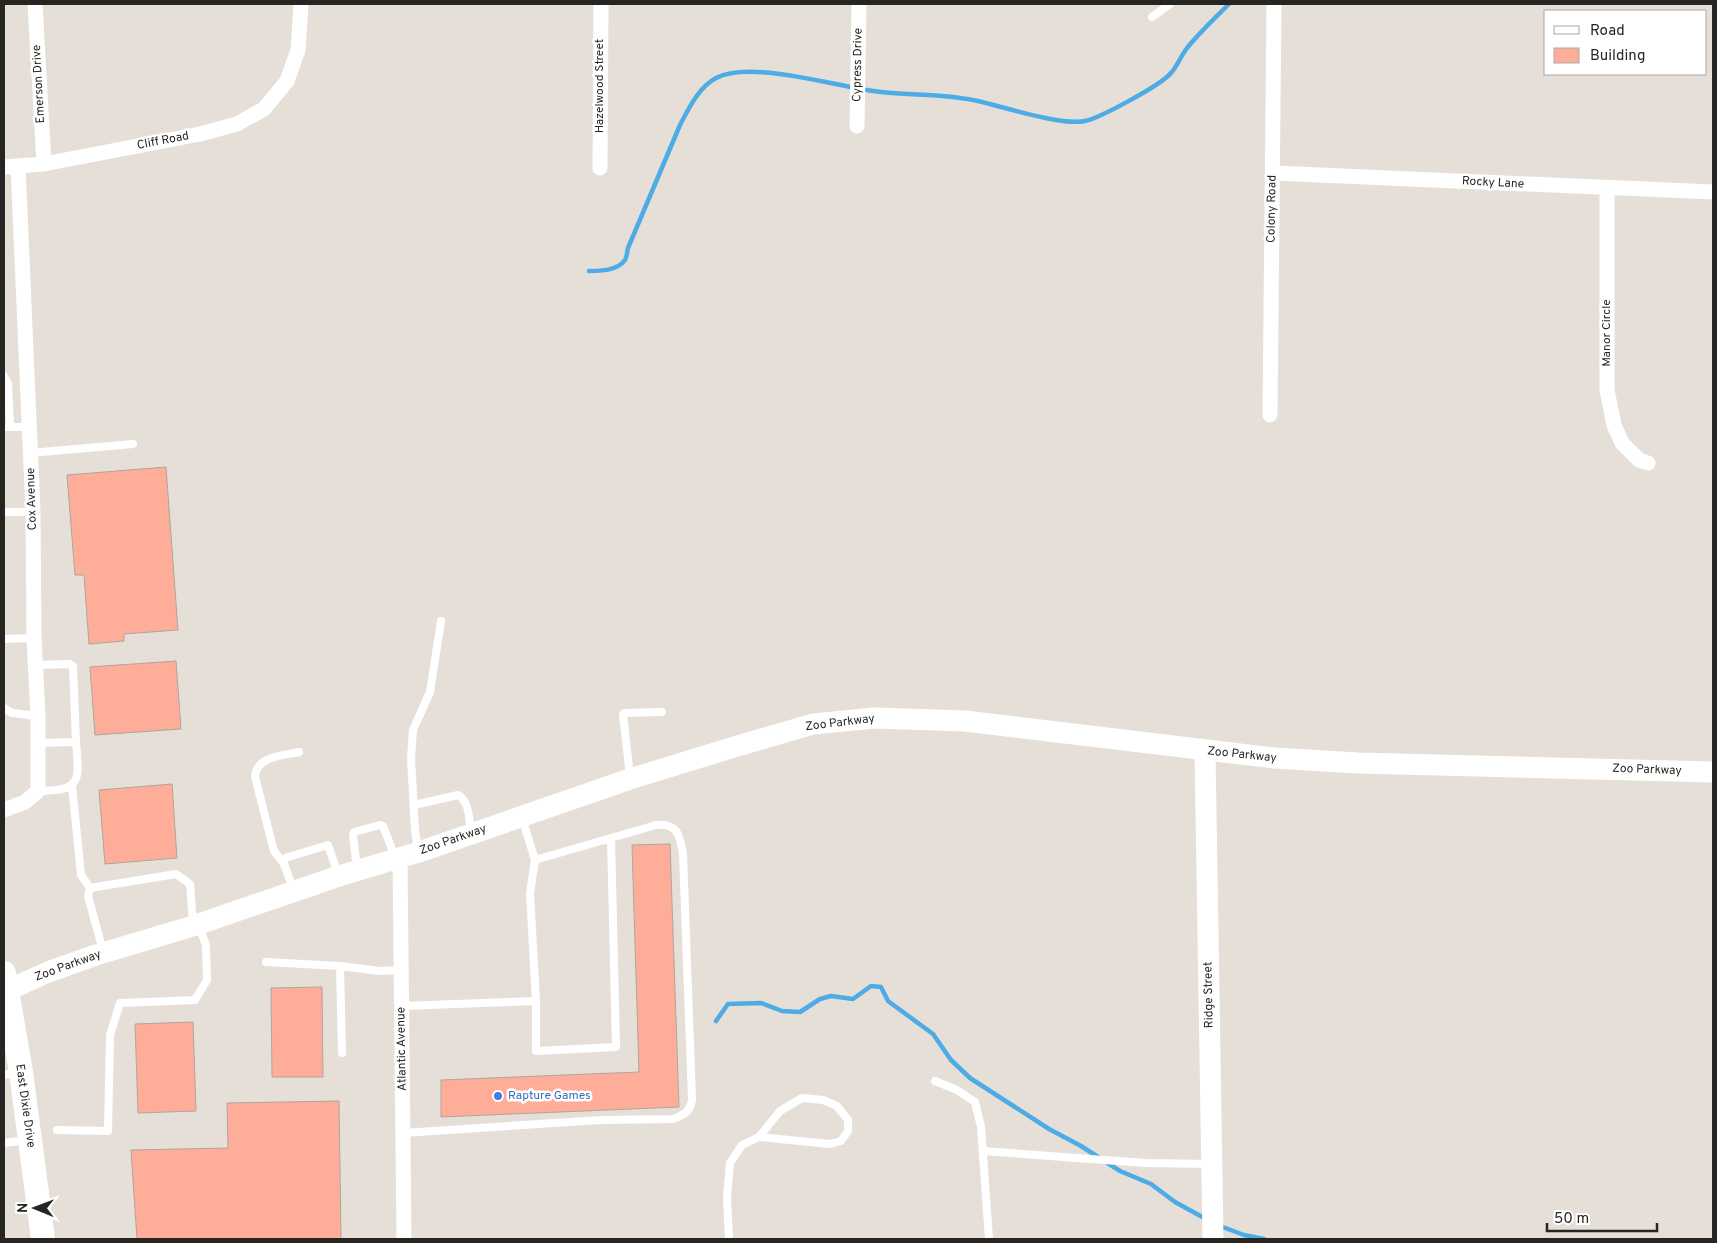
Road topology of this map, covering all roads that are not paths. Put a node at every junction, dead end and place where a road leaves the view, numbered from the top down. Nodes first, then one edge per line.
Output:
1 (35, 4) edge
2 (302, 4) edge
3 (601, 4) edge
4 (859, 4) edge
5 (1170, 4) edge
6 (1274, 4) edge
7 (1152, 17) dead end
8 (857, 126) dead end
9 (44, 164) junction
10 (11, 166) edge
11 (600, 168) dead end
12 (1273, 173) junction
13 (1607, 188) junction
14 (1713, 192) edge
15 (4, 376) edge
16 (1270, 415) dead end
17 (7, 427) edge
18 (29, 427) junction
19 (133, 444) dead end
20 (30, 453) junction
21 (1648, 463) dead end
22 (4, 512) edge
23 (33, 512) junction
24 (441, 621) dead end
25 (34, 638) junction
26 (4, 640) edge
27 (36, 664) junction
28 (4, 708) edge
29 (662, 712) dead end
30 (38, 716) junction
31 (76, 742) junction
32 (38, 743) junction
33 (1205, 751) junction
34 (299, 752) dead end
35 (1713, 772) edge
36 (630, 779) junction
37 (72, 785) junction
38 (38, 791) junction
39 (414, 804) junction
40 (4, 810) edge
41 (522, 817) junction
42 (470, 833) junction
43 (611, 838) junction
44 (405, 857) junction
45 (535, 860) junction
46 (284, 864) junction
47 (348, 874) junction
48 (90, 888) junction
49 (294, 891) junction
50 (196, 925) junction
51 (104, 953) junction
52 (266, 962) dead end
53 (340, 966) junction
54 (401, 970) junction
55 (5, 985) edge
56 (536, 1001) junction
57 (401, 1006) junction
58 (342, 1053) dead end
59 (12, 1074) edge
60 (935, 1081) dead end
61 (57, 1130) dead end
62 (403, 1132) junction
63 (759, 1137) junction
64 (30, 1140) junction
65 (4, 1143) edge
66 (984, 1151) junction
67 (1212, 1164) junction
68 (43, 1239) edge
69 (404, 1239) edge
70 (729, 1239) edge
71 (989, 1239) edge
72 (1213, 1239) edge

1 - 9 street, Emerson Drive
2 - 9 street, Cliff Road
3 - 11 street, Hazelwood Street
4 - 8 street, Cypress Drive
5 - 7 lane
6 - 12 street, Colony Road
9 - 10 street, Cliff Road
10 - 18 street, Cox Avenue
12 - 13 street, Rocky Lane
12 - 16 street, Colony Road
13 - 14 street, Rocky Lane
13 - 21 street, Manor Circle
15 - 17 lane
17 - 18 lane
18 - 20 street, Cox Avenue
19 - 20 lane
20 - 23 street, Cox Avenue
22 - 23 lane
23 - 25 street, Cox Avenue
24 - 39 lane
25 - 26 lane
25 - 27 street, Cox Avenue
27 - 30 street, Cox Avenue
27 - 31 lane
28 - 30 lane
29 - 36 lane
30 - 32 street, Cox Avenue
31 - 32 lane
31 - 37 lane
32 - 38 street, Cox Avenue
33 - 35 main road, Zoo Parkway
33 - 36 main road, Zoo Parkway
33 - 67 main road, Ridge Street
34 - 46 lane
36 - 41 main road, Zoo Parkway
37 - 38 lane
37 - 48 lane
38 - 40 street
39 - 42 lane
39 - 44 lane
41 - 42 main road, Zoo Parkway
41 - 45 lane
42 - 44 main road, Zoo Parkway
43 - 45 lane
43 - 56 lane
43 - 62 lane
44 - 47 main road, Zoo Parkway
44 - 47 lane
44 - 54 street, Atlantic Avenue
45 - 56 lane
46 - 47 lane
46 - 49 lane
47 - 49 main road, Zoo Parkway
48 - 50 lane
48 - 51 lane
49 - 50 main road, Zoo Parkway
50 - 51 main road, Zoo Parkway
50 - 61 lane
51 - 55 main road, Zoo Parkway
52 - 53 lane
53 - 54 lane
53 - 58 lane
54 - 57 street, Atlantic Avenue
55 - 59 main road, East Dixie Drive
56 - 57 lane
57 - 62 street, Atlantic Avenue
59 - 64 main road, East Dixie Drive
60 - 66 lane
62 - 69 street, Atlantic Avenue
63 - 63 lane
63 - 70 lane
64 - 65 lane
64 - 68 main road, East Dixie Drive
66 - 67 lane
66 - 71 lane
67 - 72 main road, Ridge Street

